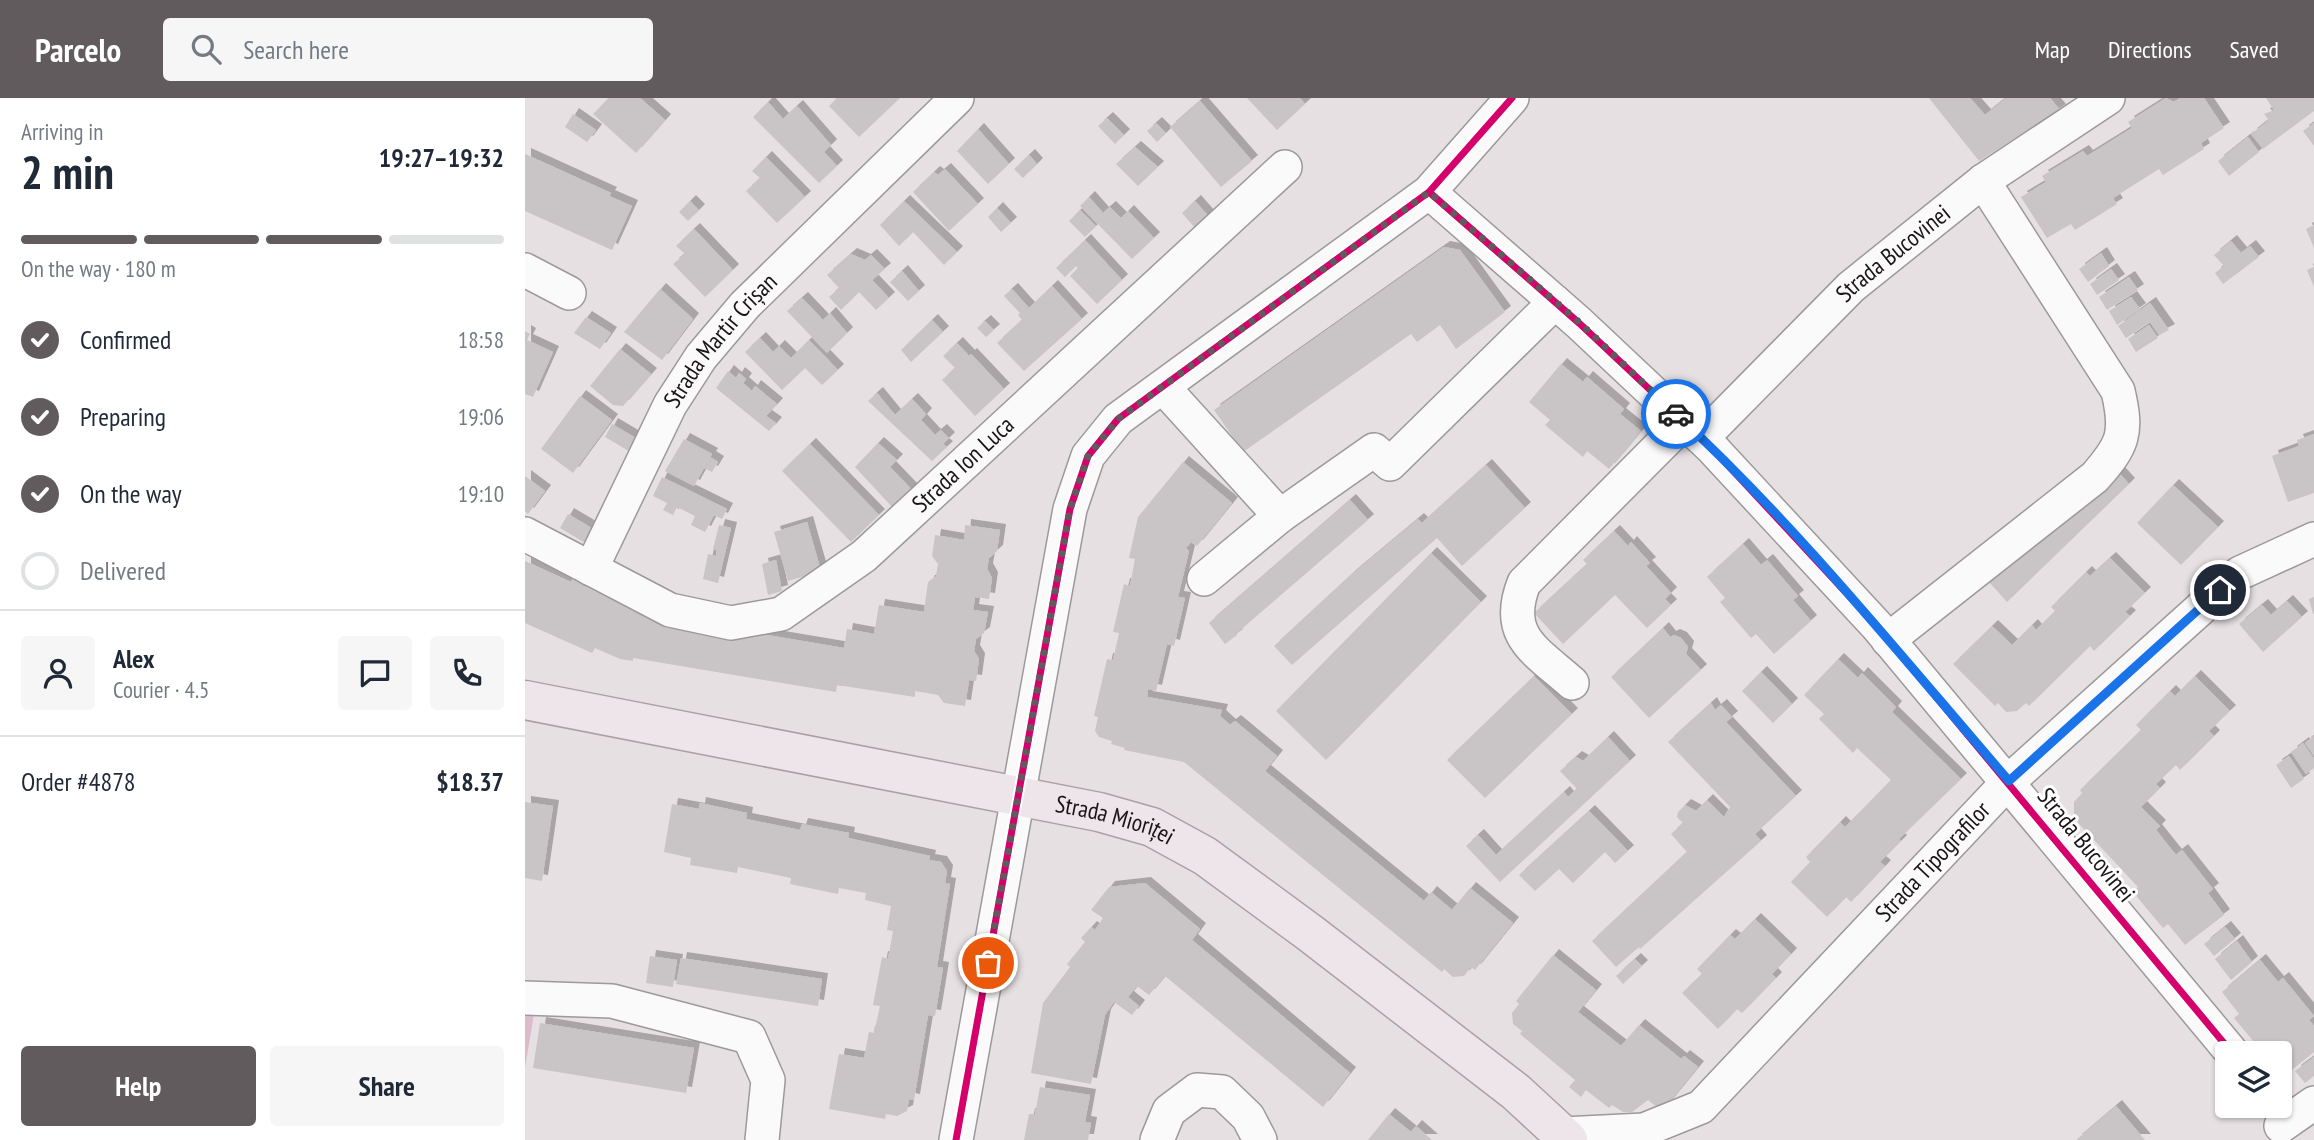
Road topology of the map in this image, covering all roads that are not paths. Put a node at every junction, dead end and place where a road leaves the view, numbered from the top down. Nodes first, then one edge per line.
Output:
1 (957, 98) edge
2 (1512, 98) edge
3 (2108, 98) edge
4 (1285, 167) dead end
5 (1983, 180) junction
6 (1429, 192) junction
7 (525, 270) edge
8 (569, 293) dead end
9 (1555, 302) junction
10 (1164, 387) junction
11 (1693, 430) junction
12 (1280, 516) junction
13 (525, 534) edge
14 (2314, 539) edge
15 (591, 569) junction
16 (1204, 579) dead end
17 (1888, 640) junction
18 (1572, 683) dead end
19 (525, 700) edge
20 (2009, 781) junction
21 (1019, 797) junction
22 (525, 998) edge
23 (2222, 1041) edge
24 (2314, 1103) edge
25 (1701, 1107) junction
26 (2278, 1124) edge
27 (1566, 1137) edge
28 (762, 1140) edge
29 (956, 1140) edge
30 (1157, 1140) edge
31 (1260, 1140) edge
32 (1688, 1140) edge

1 - 15 street, Strada Martir Crișan
2 - 6 street
3 - 5 street, Strada Bucovinei
4 - 15 street, Strada Ion Luca
5 - 11 street, Strada Bucovinei
5 - 17 street
6 - 9 street, Strada Bucovinei
6 - 10 street
7 - 8 street
9 - 11 street, Strada Bucovinei
9 - 12 street
10 - 12 street
10 - 21 street
11 - 17 street, Strada Bucovinei
11 - 18 street
12 - 16 street
13 - 15 street
14 - 20 street, Strada Tipografilor
17 - 20 street, Strada Bucovinei
19 - 21 main road, Strada Mioriței
20 - 23 street, Strada Bucovinei
20 - 25 street, Strada Tipografilor
21 - 27 main road, Strada Mioriței
21 - 29 street
22 - 28 street
24 - 26 street
25 - 27 street, Strada Tipografilor
25 - 32 street, Strada Tipografilor
30 - 31 street

